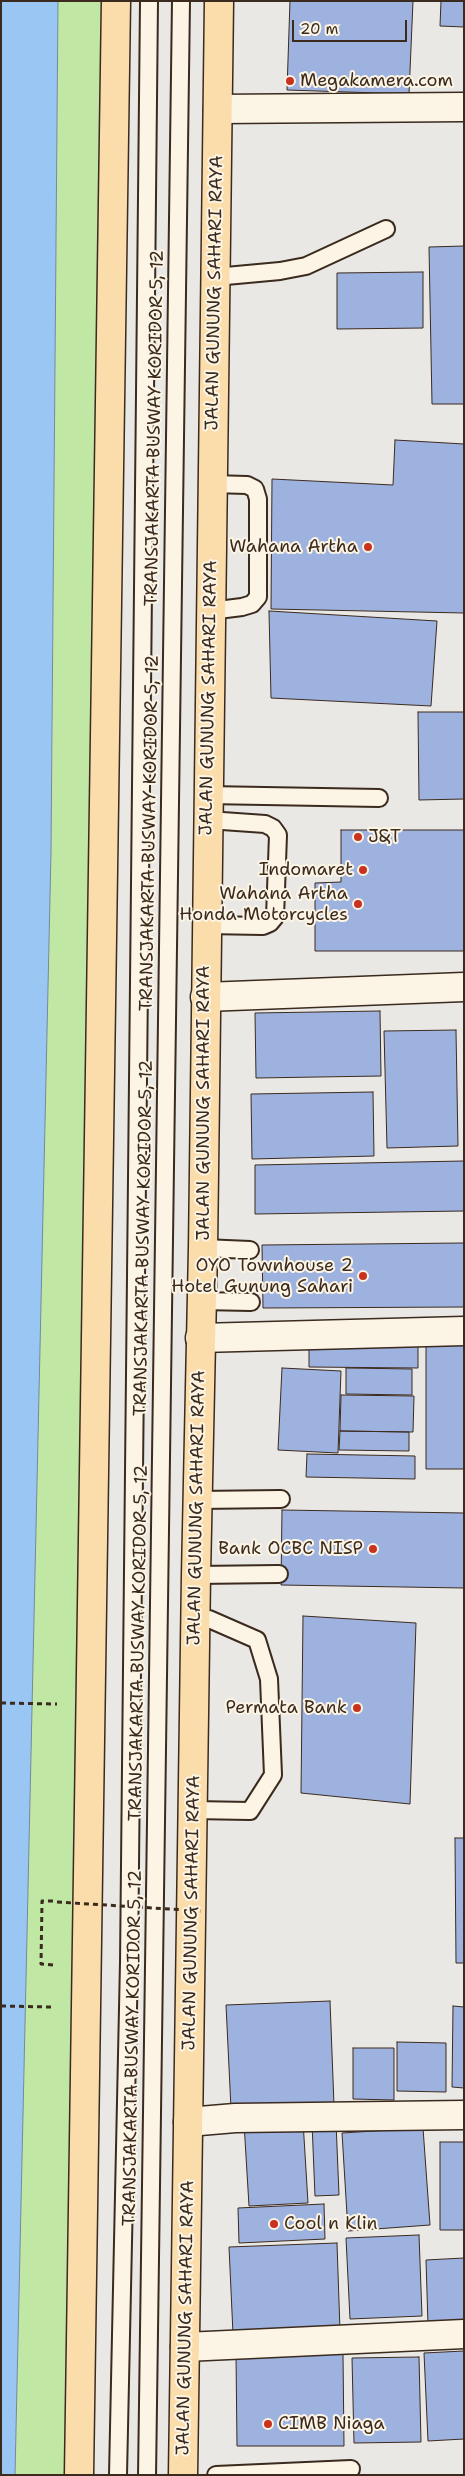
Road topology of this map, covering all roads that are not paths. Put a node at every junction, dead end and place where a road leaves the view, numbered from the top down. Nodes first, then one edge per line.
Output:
1 (116, 1) edge
2 (149, 1) edge
3 (181, 1) edge
4 (219, 1) edge
5 (464, 108) edge
6 (218, 109) junction
7 (386, 229) dead end
8 (215, 277) junction
9 (212, 484) junction
10 (210, 611) junction
11 (379, 798) dead end
12 (207, 807) junction
13 (206, 925) junction
14 (464, 987) edge
15 (205, 997) junction
16 (203, 1248) junction
17 (250, 1250) dead end
18 (200, 1301) junction
19 (251, 1302) dead end
20 (464, 1330) edge
21 (200, 1338) junction
22 (281, 1499) dead end
23 (198, 1500) junction
24 (279, 1574) dead end
25 (196, 1575) junction
26 (195, 1622) junction
27 (193, 1810) junction
28 (464, 2115) edge
29 (188, 2122) junction
30 (464, 2334) edge
31 (185, 2347) junction
32 (351, 2469) dead end
33 (79, 2475) edge
34 (118, 2475) edge
35 (147, 2475) edge
36 (184, 2475) edge
37 (216, 2475) edge

1 - 33 main road
2 - 34 lane, TRANSJAKARTA BUSWAY KORIDOR 5, 12
3 - 35 lane, TRANSJAKARTA BUSWAY KORIDOR 5, 12
4 - 6 main road, JALAN GUNUNG SAHARI RAYA
5 - 6 street
6 - 8 main road, JALAN GUNUNG SAHARI RAYA
7 - 8 lane
8 - 9 main road, JALAN GUNUNG SAHARI RAYA
9 - 10 main road, JALAN GUNUNG SAHARI RAYA
9 - 10 lane
10 - 12 main road, JALAN GUNUNG SAHARI RAYA
11 - 12 lane
12 - 13 main road, JALAN GUNUNG SAHARI RAYA
12 - 13 lane
13 - 15 main road, JALAN GUNUNG SAHARI RAYA
14 - 15 street
15 - 16 main road, JALAN GUNUNG SAHARI RAYA
16 - 17 lane
16 - 18 main road, JALAN GUNUNG SAHARI RAYA
18 - 19 lane
18 - 21 main road, JALAN GUNUNG SAHARI RAYA
20 - 21 street
21 - 23 main road, JALAN GUNUNG SAHARI RAYA
22 - 23 lane
23 - 25 main road, JALAN GUNUNG SAHARI RAYA
24 - 25 lane
25 - 26 main road, JALAN GUNUNG SAHARI RAYA
26 - 27 main road, JALAN GUNUNG SAHARI RAYA
26 - 27 lane
27 - 29 main road, JALAN GUNUNG SAHARI RAYA
28 - 29 street
29 - 31 main road, JALAN GUNUNG SAHARI RAYA
30 - 31 street
31 - 36 main road, JALAN GUNUNG SAHARI RAYA
32 - 37 lane

